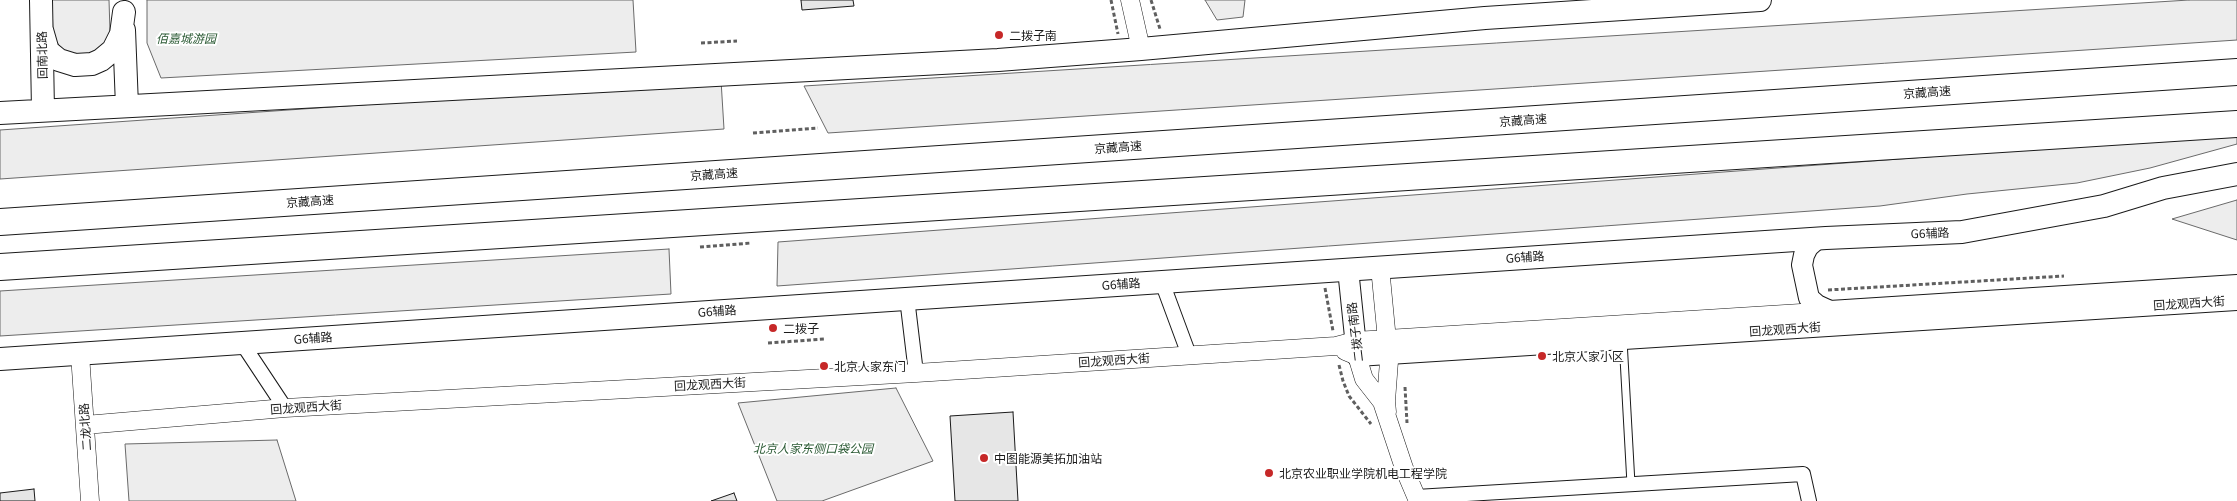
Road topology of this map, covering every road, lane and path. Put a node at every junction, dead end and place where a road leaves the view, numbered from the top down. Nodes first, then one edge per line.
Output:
1 (41, 0) edge
2 (1111, 0) edge
3 (1130, 0) edge
4 (1151, 0) edge
5 (1760, 0) edge
6 (124, 6) edge
7 (42, 30) junction
8 (1160, 32) dead end
9 (1118, 35) dead end
10 (737, 41) dead end
11 (701, 43) dead end
12 (1141, 49) junction
13 (2237, 72) edge
14 (127, 106) junction
15 (43, 110) junction
16 (0, 113) edge
17 (2237, 124) edge
18 (818, 128) dead end
19 (753, 133) dead end
20 (2237, 174) edge
21 (0, 222) edge
22 (1826, 238) junction
23 (751, 243) dead end
24 (700, 247) dead end
25 (0, 267) edge
26 (1380, 267) junction
27 (1348, 269) junction
28 (1322, 271) junction
29 (1162, 282) junction
30 (2237, 285) edge
31 (907, 298) junction
32 (2237, 300) edge
33 (1833, 311) junction
34 (1331, 320) dead end
35 (825, 339) dead end
36 (1623, 339) junction
37 (242, 343) junction
38 (768, 343) dead end
39 (1388, 346) junction
40 (1356, 348) junction
41 (80, 354) junction
42 (1189, 355) junction
43 (0, 359) edge
44 (916, 373) junction
45 (285, 408) junction
46 (1388, 417) junction
47 (85, 425) junction
48 (1631, 484) junction
49 (1417, 499) edge
50 (90, 501) edge
51 (1809, 501) edge

1 - 7 main road, 回南北路
2 - 9 path
3 - 12 street
4 - 8 path
5 - 12 main road
6 - 7 main road
6 - 14 main road
7 - 15 main road, 回南北路
10 - 11 path
12 - 14 main road
13 - 21 highway, 京藏高速
14 - 15 main road
15 - 16 main road
17 - 25 highway
18 - 19 path
20 - 22 main road, G6辅路
22 - 26 main road, G6辅路
22 - 33 main road
23 - 24 path
26 - 27 main road, G6辅路
26 - 39 street, 二拨子南路
27 - 28 main road, G6辅路
27 - 40 main road, 二拨子南路
28 - 29 main road, G6辅路
28 - 34 path
29 - 31 main road, G6辅路
29 - 42 street
30 - 33 main road, 回龙观西大街
31 - 37 main road, G6辅路
31 - 44 street
32 - 36 main road, 回龙观西大街
33 - 39 street, 回龙观西大街
35 - 38 path
36 - 39 main road, 回龙观西大街
36 - 48 lane
37 - 41 main road, G6辅路
37 - 45 street
39 - 40 main road, 回龙观西大街
39 - 46 street, 二拨子南路
40 - 42 street, 回龙观西大街
40 - 46 street, 二拨子南路
41 - 43 main road, G6辅路
41 - 47 street, 二龙北路
42 - 44 street, 回龙观西大街
44 - 45 street, 回龙观西大街
45 - 47 street, 回龙观西大街
46 - 49 street, 二拨子南路
47 - 50 street, 二龙北路
48 - 49 street
48 - 51 street

